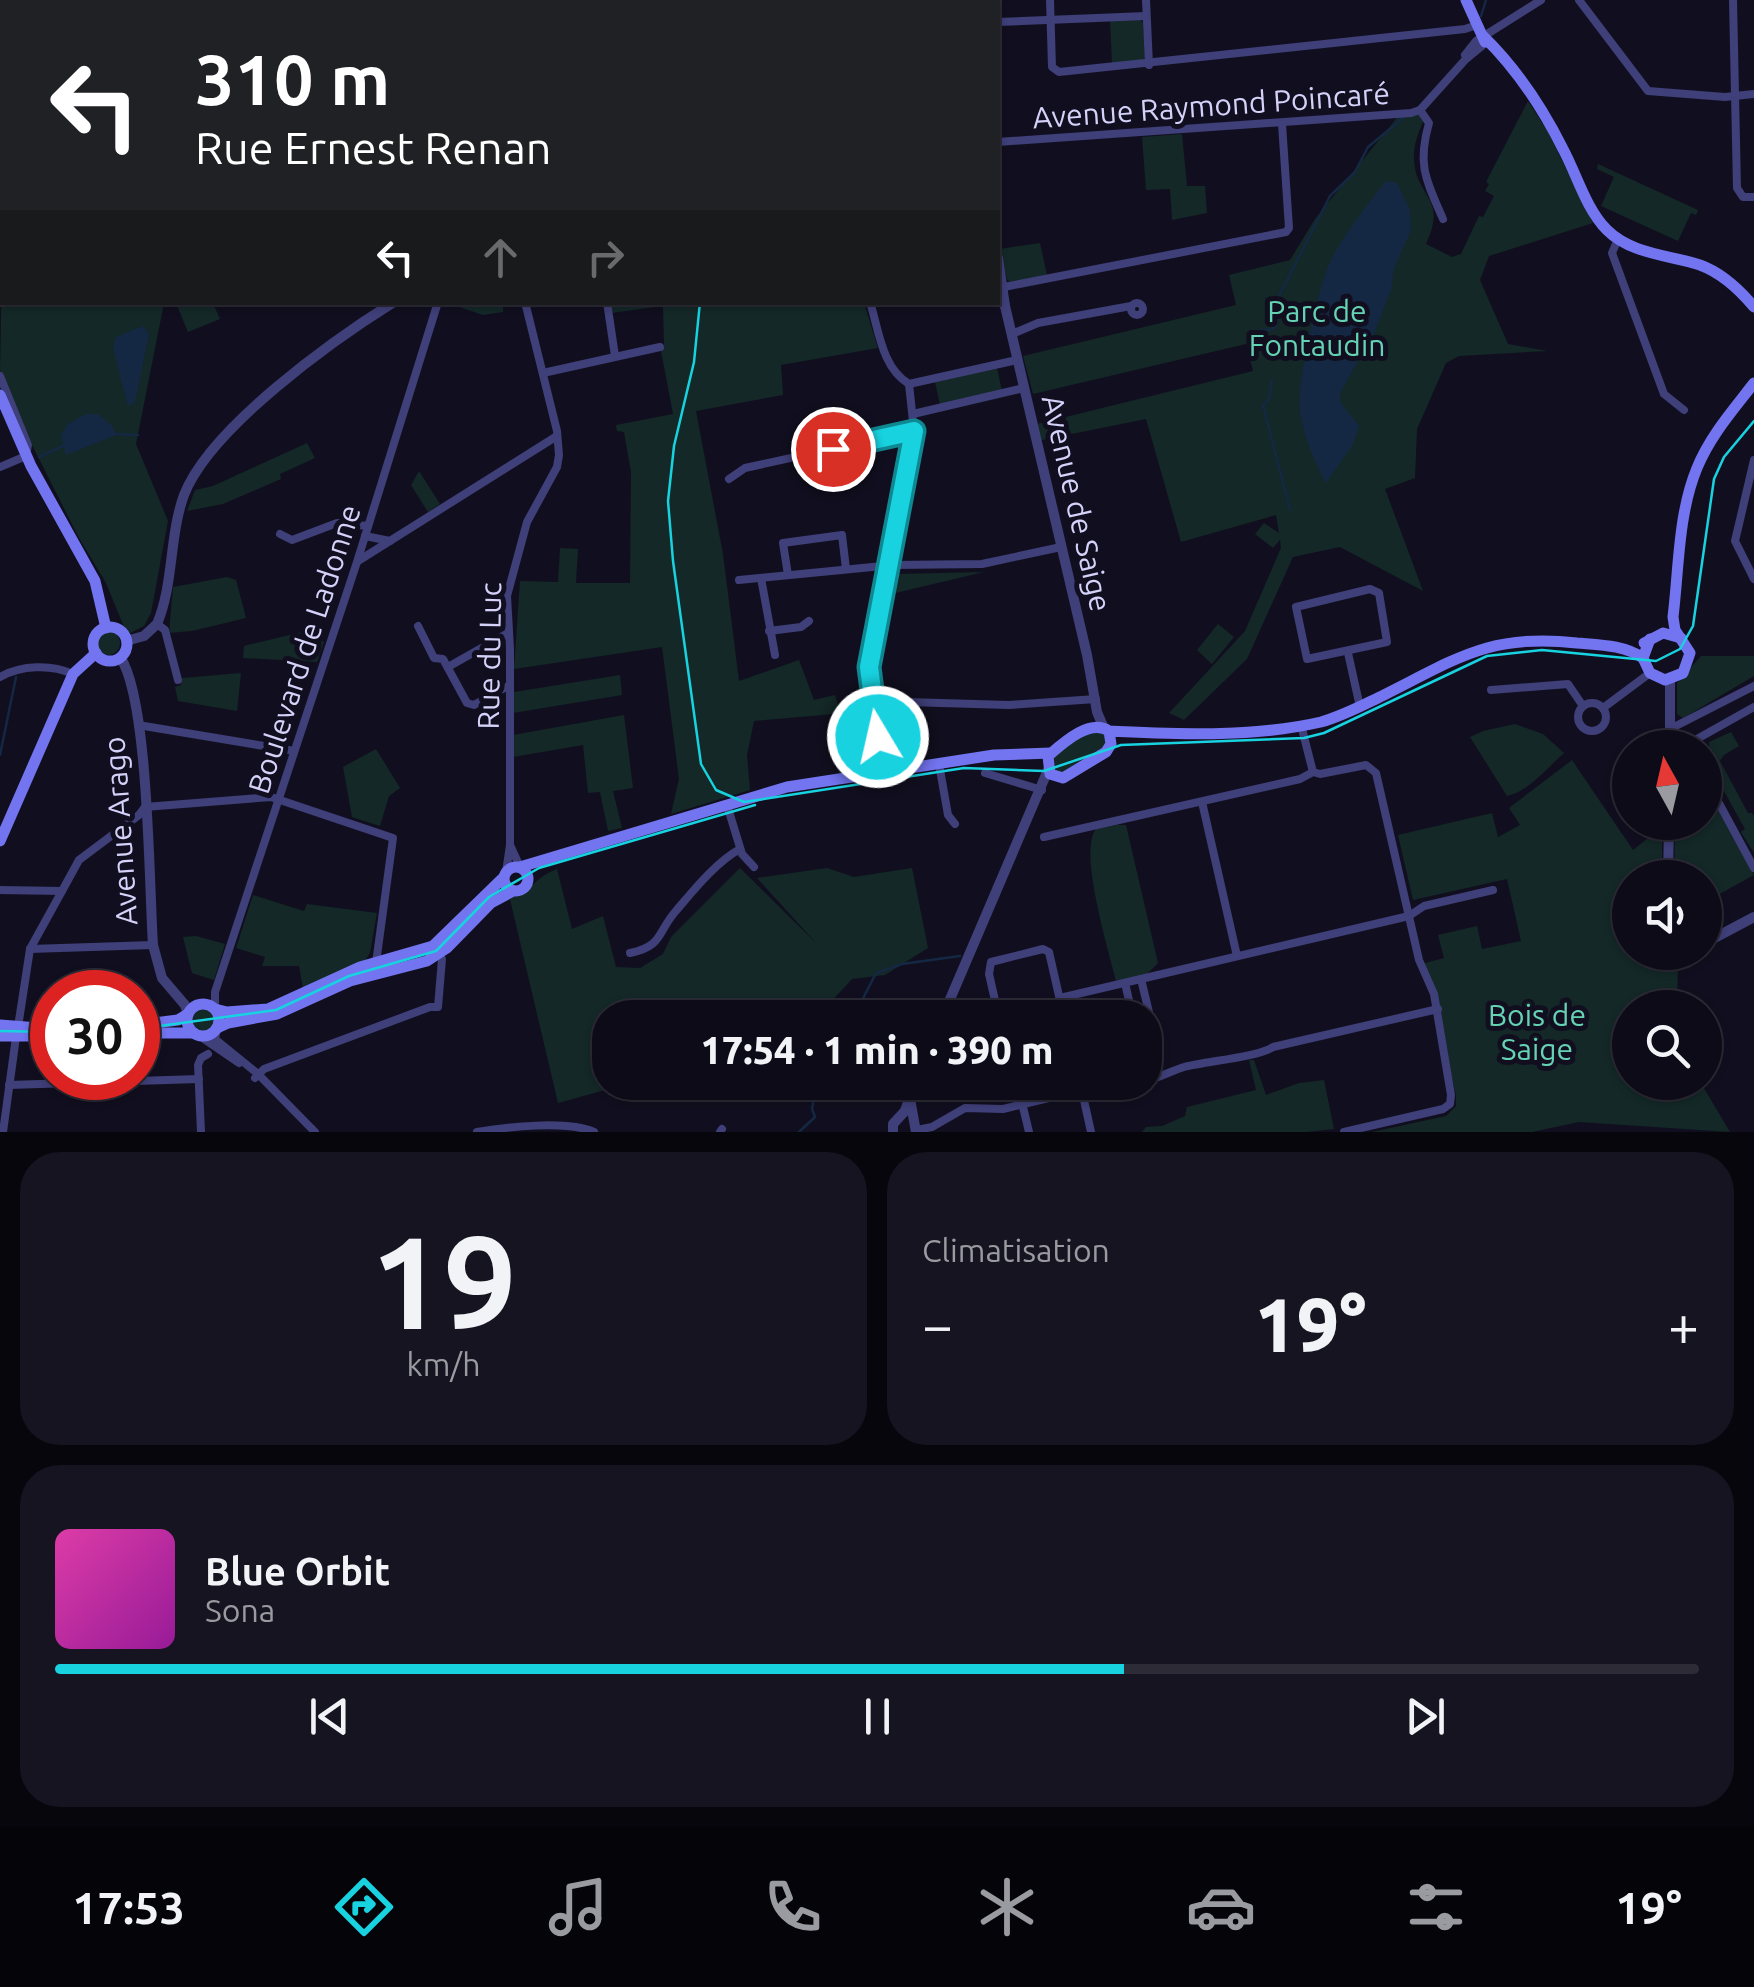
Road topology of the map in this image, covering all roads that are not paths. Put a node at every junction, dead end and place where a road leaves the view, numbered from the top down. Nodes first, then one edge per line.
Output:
1 (1050, 0) edge
2 (1146, 0) edge
3 (1466, 0) edge
4 (1541, 0) edge
5 (1579, 0) edge
6 (1733, 0) edge
7 (1146, 16) junction
8 (1050, 20) junction
9 (1000, 22) edge
10 (1480, 30) junction
11 (1149, 65) junction
12 (1754, 94) edge
13 (1736, 96) junction
14 (1420, 110) junction
15 (1282, 124) junction
16 (1000, 142) edge
17 (1754, 198) edge
18 (1443, 218) dead end
19 (1618, 239) junction
20 (1001, 292) edge
21 (390, 305) edge
22 (437, 305) edge
23 (526, 305) edge
24 (607, 305) edge
25 (871, 305) edge
26 (1131, 306) dead end
27 (1754, 307) edge
28 (1012, 334) junction
29 (660, 346) dead end
30 (615, 356) junction
31 (1018, 360) junction
32 (543, 373) junction
33 (0, 376) edge
34 (1754, 379) edge
35 (909, 384) junction
36 (1024, 388) junction
37 (0, 395) edge
38 (1684, 410) dead end
39 (913, 414) junction
40 (914, 431) junction
41 (557, 436) junction
42 (26, 456) junction
43 (1754, 460) edge
44 (0, 468) edge
45 (728, 479) dead end
46 (368, 526) junction
47 (280, 534) dead end
48 (365, 536) junction
49 (292, 540) junction
50 (390, 541) junction
51 (1061, 547) junction
52 (287, 553) dead end
53 (357, 562) junction
54 (889, 566) junction
55 (846, 569) junction
56 (788, 575) junction
57 (761, 578) junction
58 (1754, 579) edge
59 (739, 580) dead end
60 (809, 620) dead end
61 (157, 624) junction
62 (418, 626) dead end
63 (106, 628) junction
64 (769, 632) junction
65 (508, 633) junction
66 (1653, 637) junction
67 (1681, 638) junction
68 (126, 641) junction
69 (1625, 648) junction
70 (1348, 653) junction
71 (96, 654) junction
72 (775, 655) dead end
73 (120, 658) junction
74 (1643, 658) junction
75 (448, 667) junction
76 (1650, 673) junction
77 (73, 674) junction
78 (0, 677) edge
79 (178, 680) dead end
80 (1670, 680) junction
81 (510, 685) junction
82 (1754, 686) edge
83 (1492, 690) dead end
84 (1096, 699) junction
85 (873, 700) junction
86 (1583, 706) junction
87 (1603, 708) junction
88 (1754, 708) edge
89 (1354, 709) junction
90 (138, 725) junction
91 (1301, 728) junction
92 (1670, 730) joint
93 (1714, 730) edge
94 (1104, 731) junction
95 (294, 750) junction
96 (1049, 761) junction
97 (939, 764) junction
98 (985, 772) dead end
99 (1313, 772) junction
100 (875, 774) junction
101 (1063, 778) junction
102 (1042, 790) junction
103 (279, 798) junction
104 (1202, 802) junction
105 (727, 806) junction
106 (145, 807) junction
107 (1722, 809) edge
108 (955, 824) dead end
109 (1044, 837) dead end
110 (0, 841) edge
111 (510, 845) junction
112 (740, 850) junction
113 (754, 867) dead end
114 (1754, 868) edge
115 (524, 873) junction
116 (505, 875) junction
117 (0, 890) edge
118 (1493, 890) dead end
119 (62, 891) junction
120 (513, 891) junction
121 (1409, 916) junction
122 (1754, 916) edge
123 (1722, 934) edge
124 (153, 945) junction
125 (30, 949) junction
126 (630, 953) dead end
127 (439, 954) junction
128 (1238, 956) junction
129 (376, 962) junction
130 (1141, 979) junction
131 (1125, 983) junction
132 (178, 996) junction
133 (1060, 998) joint
134 (950, 1000) edge
135 (996, 1000) edge
136 (1128, 1000) edge
137 (1146, 1000) edge
138 (198, 1004) junction
139 (215, 1009) junction
140 (1438, 1009) junction
141 (188, 1014) junction
142 (160, 1024) edge
143 (0, 1026) edge
144 (217, 1028) junction
145 (160, 1030) edge
146 (30, 1031) edge
147 (17, 1033) junction
148 (30, 1034) edge
149 (198, 1035) junction
150 (0, 1036) edge
151 (222, 1048) junction
152 (209, 1049) junction
153 (256, 1076) junction
154 (1162, 1077) edge
155 (199, 1079) junction
156 (9, 1085) junction
157 (1021, 1100) edge
158 (1038, 1100) edge
159 (1084, 1100) edge
160 (1022, 1105) junction
161 (911, 1124) edge
162 (890, 1131) edge
163 (3, 1132) edge
164 (201, 1132) edge
165 (312, 1132) edge
166 (477, 1132) edge
167 (594, 1132) edge
168 (1029, 1132) edge
169 (1091, 1132) edge
170 (1344, 1132) edge

1 - 8 street
2 - 7 street
3 - 10 main road
4 - 10 street
5 - 13 street
6 - 13 street
7 - 8 street
7 - 11 street
8 - 9 street
8 - 11 street
10 - 11 street
10 - 14 street, Avenue Raymond Poincaré
10 - 19 main road
12 - 13 street
13 - 17 street
14 - 15 street, Avenue Raymond Poincaré
14 - 18 street
15 - 16 street, Avenue Raymond Poincaré
15 - 20 street
19 - 27 main road
19 - 38 street
20 - 28 street, Avenue de Saige
21 - 61 street
22 - 46 street, Boulevard de Ladonne
23 - 32 street, Rue du Luc
24 - 30 street
25 - 35 street
26 - 28 street
28 - 31 street, Avenue de Saige
29 - 30 street
30 - 32 street
31 - 35 street
31 - 36 street, Avenue de Saige
32 - 41 street, Rue du Luc
33 - 42 street
34 - 66 main road
34 - 67 main road
35 - 39 street
36 - 39 street
36 - 51 street, Avenue de Saige
37 - 42 main road
39 - 40 street
40 - 45 street
40 - 54 street
41 - 50 street
41 - 65 street, Rue du Luc
42 - 44 street
42 - 63 main road
43 - 58 street
46 - 48 street, Boulevard de Ladonne
46 - 49 street
47 - 49 street
48 - 50 street
48 - 53 street, Boulevard de Ladonne
49 - 52 street
50 - 53 street
51 - 54 street
51 - 84 street, Avenue de Saige
53 - 95 street, Boulevard de Ladonne
54 - 55 street
54 - 85 street
55 - 56 street
55 - 56 street
56 - 57 street
57 - 59 street
57 - 64 street
60 - 64 street
61 - 68 street
61 - 79 street
62 - 75 street
63 - 68 main road
63 - 71 main road
64 - 72 street
65 - 75 street
65 - 81 street, Rue du Luc
66 - 67 main road
66 - 69 main road
66 - 74 main road
67 - 80 main road
68 - 73 main road
69 - 74 main road
69 - 89 main road
70 - 70 street
70 - 89 street
71 - 73 main road
71 - 77 main road
73 - 90 street, Avenue Arago
74 - 76 main road
75 - 81 street
76 - 80 main road
76 - 87 street
77 - 78 street
77 - 110 main road
80 - 92 street
81 - 111 street, Rue du Luc
82 - 92 street
83 - 86 street
84 - 85 street
84 - 94 street, Avenue de Saige
85 - 100 street
86 - 87 street
86 - 87 street
88 - 93 street
89 - 91 main road
90 - 95 street
90 - 106 street, Avenue Arago
91 - 94 main road
91 - 99 street
94 - 96 main road
94 - 101 main road
95 - 103 street, Boulevard de Ladonne
96 - 97 main road
96 - 101 main road
96 - 102 street
97 - 100 main road
97 - 108 street
98 - 102 street
99 - 104 street
99 - 121 street
100 - 105 main road
101 - 102 street
102 - 134 street
103 - 106 street
103 - 129 street
103 - 139 street, Boulevard de Ladonne
104 - 109 street
104 - 128 street
105 - 112 street
105 - 115 main road
106 - 119 street
106 - 124 street, Avenue Arago
107 - 114 street
111 - 115 street, Rue du Luc
111 - 116 street, Rue du Luc
112 - 113 street
112 - 126 street
115 - 116 main road
115 - 120 main road
116 - 120 main road
116 - 129 main road
117 - 119 street
118 - 121 street
119 - 125 street
120 - 127 main road
121 - 128 street
121 - 140 street
122 - 123 street
124 - 125 street
124 - 132 street, Avenue Arago
125 - 147 street
127 - 144 main road
127 - 153 street
128 - 130 street
129 - 139 main road
130 - 131 street
130 - 137 street
131 - 133 street
131 - 136 street
132 - 138 street
132 - 141 street, Avenue Arago
133 - 135 street
138 - 139 main road
138 - 141 main road
139 - 144 main road
140 - 154 street
140 - 170 street
141 - 142 main road
141 - 149 main road
143 - 147 main road
144 - 149 main road
144 - 151 street
145 - 149 main road
146 - 147 main road
147 - 148 main road
147 - 150 main road
147 - 156 street
149 - 152 street
151 - 152 street
151 - 153 street
152 - 155 street
153 - 165 street
155 - 156 street
155 - 164 street
156 - 163 street
157 - 160 street
158 - 160 street
159 - 169 street
160 - 161 street
160 - 168 street
161 - 162 street
166 - 167 street

